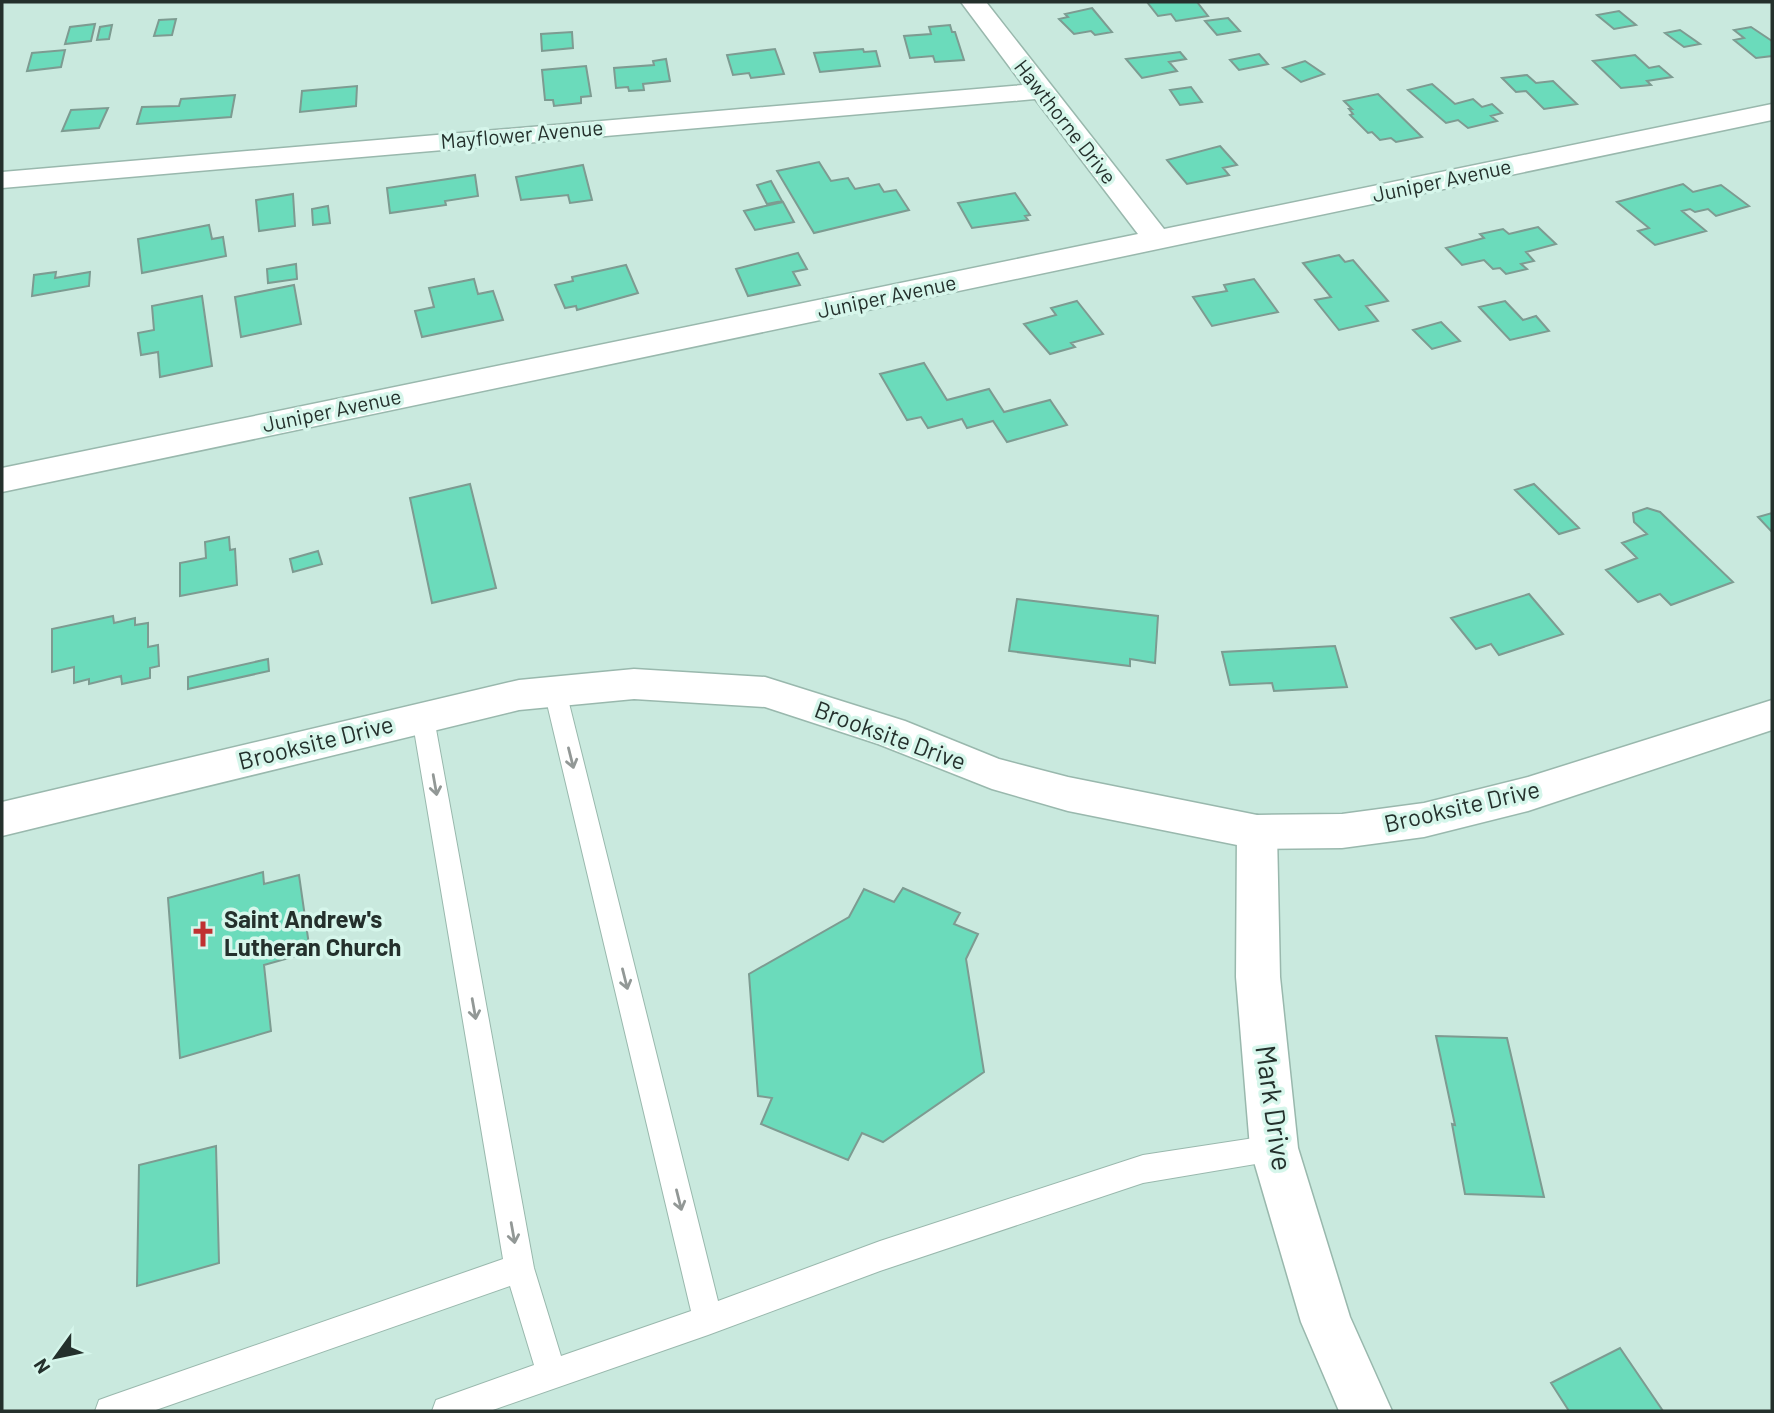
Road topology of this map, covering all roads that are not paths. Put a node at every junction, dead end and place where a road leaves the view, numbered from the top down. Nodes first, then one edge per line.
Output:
1 (973, 2) edge
2 (1041, 91) junction
3 (1772, 113) edge
4 (2, 180) edge
5 (1158, 241) junction
6 (2, 480) edge
7 (555, 691) junction
8 (1772, 715) edge
9 (423, 718) junction
10 (2, 820) edge
11 (1257, 832) junction
12 (1274, 1147) junction
13 (519, 1268) junction
14 (708, 1320) junction
15 (552, 1374) junction
16 (110, 1411) edge
17 (447, 1411) edge
18 (1366, 1411) edge

1 - 2 street, Hawthorne Drive
2 - 4 street, Mayflower Avenue
2 - 5 street, Hawthorne Drive
3 - 5 street, Juniper Avenue
5 - 6 street, Juniper Avenue
7 - 9 street, Brooksite Drive
7 - 11 street, Brooksite Drive
7 -> 14 lane
8 - 11 street, Brooksite Drive
9 - 10 street, Brooksite Drive
9 -> 13 lane
11 - 12 street, Mark Drive
12 - 14 lane
12 - 18 street, Mark Drive
13 - 15 lane
13 - 16 lane
14 - 15 lane
15 - 17 lane

